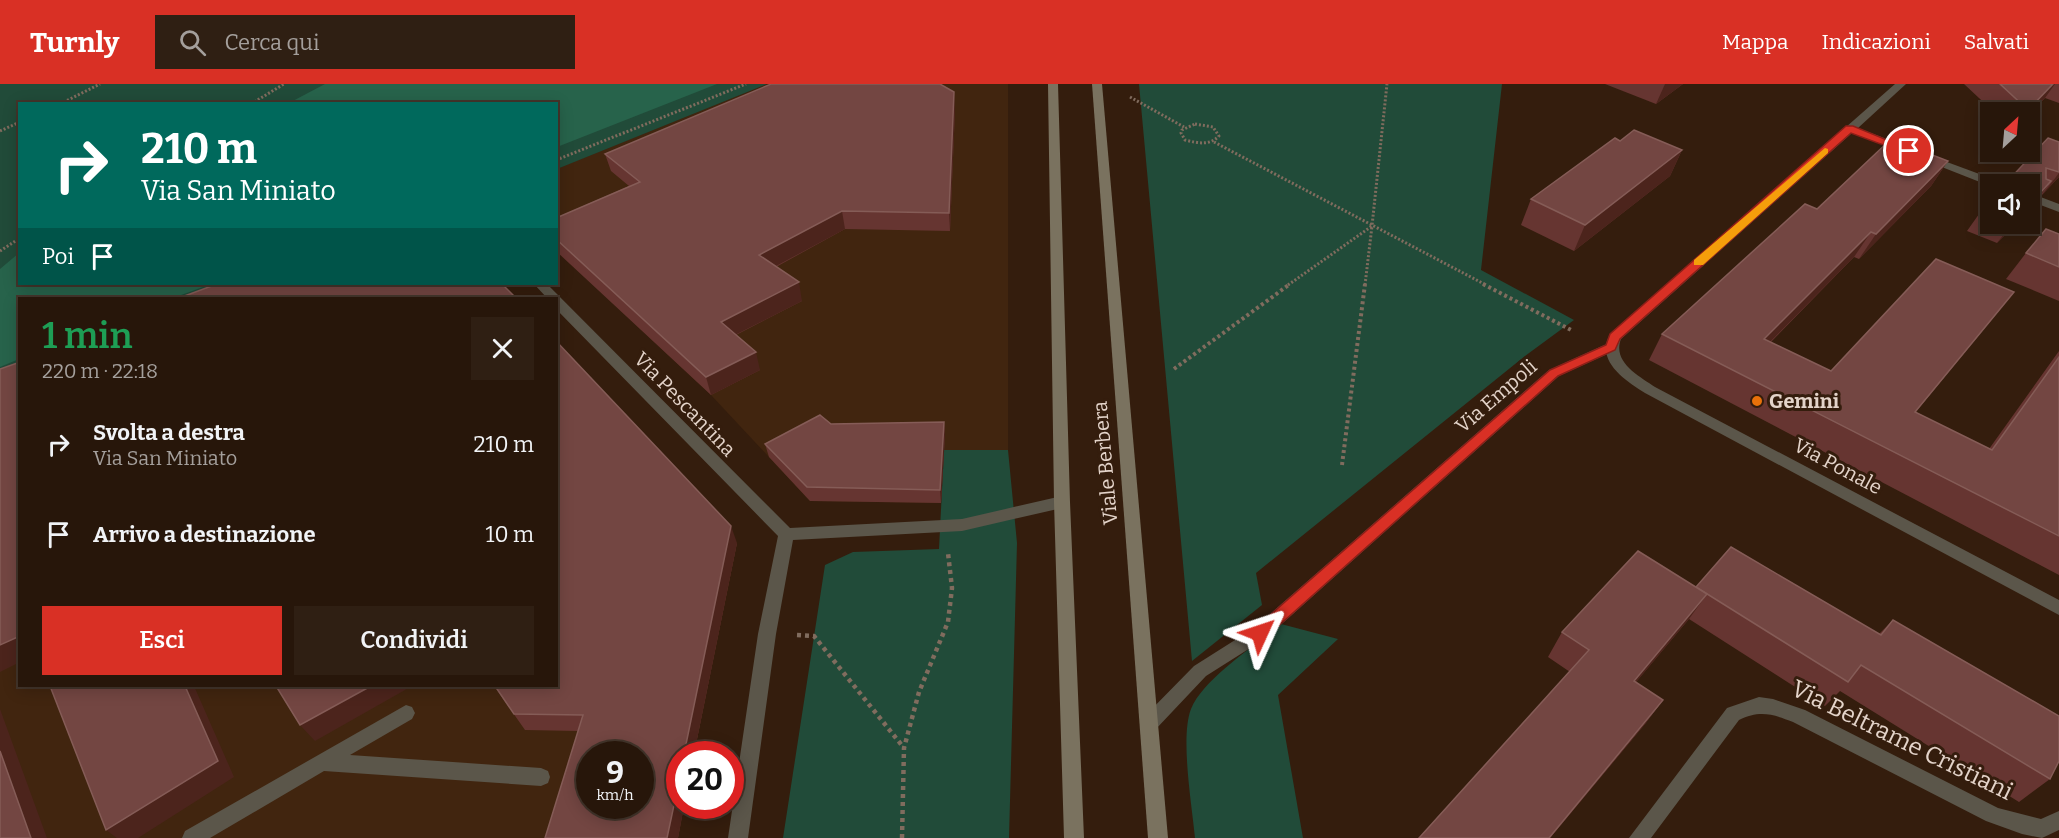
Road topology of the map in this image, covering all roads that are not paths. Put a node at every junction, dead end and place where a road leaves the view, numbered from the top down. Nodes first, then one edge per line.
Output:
1 (1053, 84) edge
2 (1097, 84) edge
3 (1901, 84) edge
4 (1850, 129) junction
5 (1980, 178) edge
6 (2040, 201) edge
7 (2059, 208) edge
8 (541, 285) edge
9 (552, 297) edge
10 (558, 303) edge
11 (1611, 347) junction
12 (1062, 502) junction
13 (786, 534) junction
14 (2059, 608) edge
15 (406, 713) dead end
16 (1149, 724) junction
17 (323, 762) junction
18 (541, 777) dead end
19 (2059, 820) edge
20 (192, 838) edge
21 (738, 838) edge
22 (1074, 838) edge
23 (1158, 838) edge
24 (1639, 838) edge

1 - 12 street, Viale Berbera
2 - 16 street, Viale Berbera
3 - 4 street, Via Empoli
4 - 5 street
4 - 11 street, Via Empoli
6 - 7 street
8 - 9 street, Via Pescantina
10 - 13 street, Via Pescantina
11 - 14 street, Via Ponale
11 - 16 street, Via Empoli
12 - 13 street
12 - 22 street, Viale Berbera
13 - 21 street
15 - 17 street
16 - 23 street, Viale Berbera
17 - 18 street
17 - 20 street
19 - 24 street, Via Beltrame Cristiani

